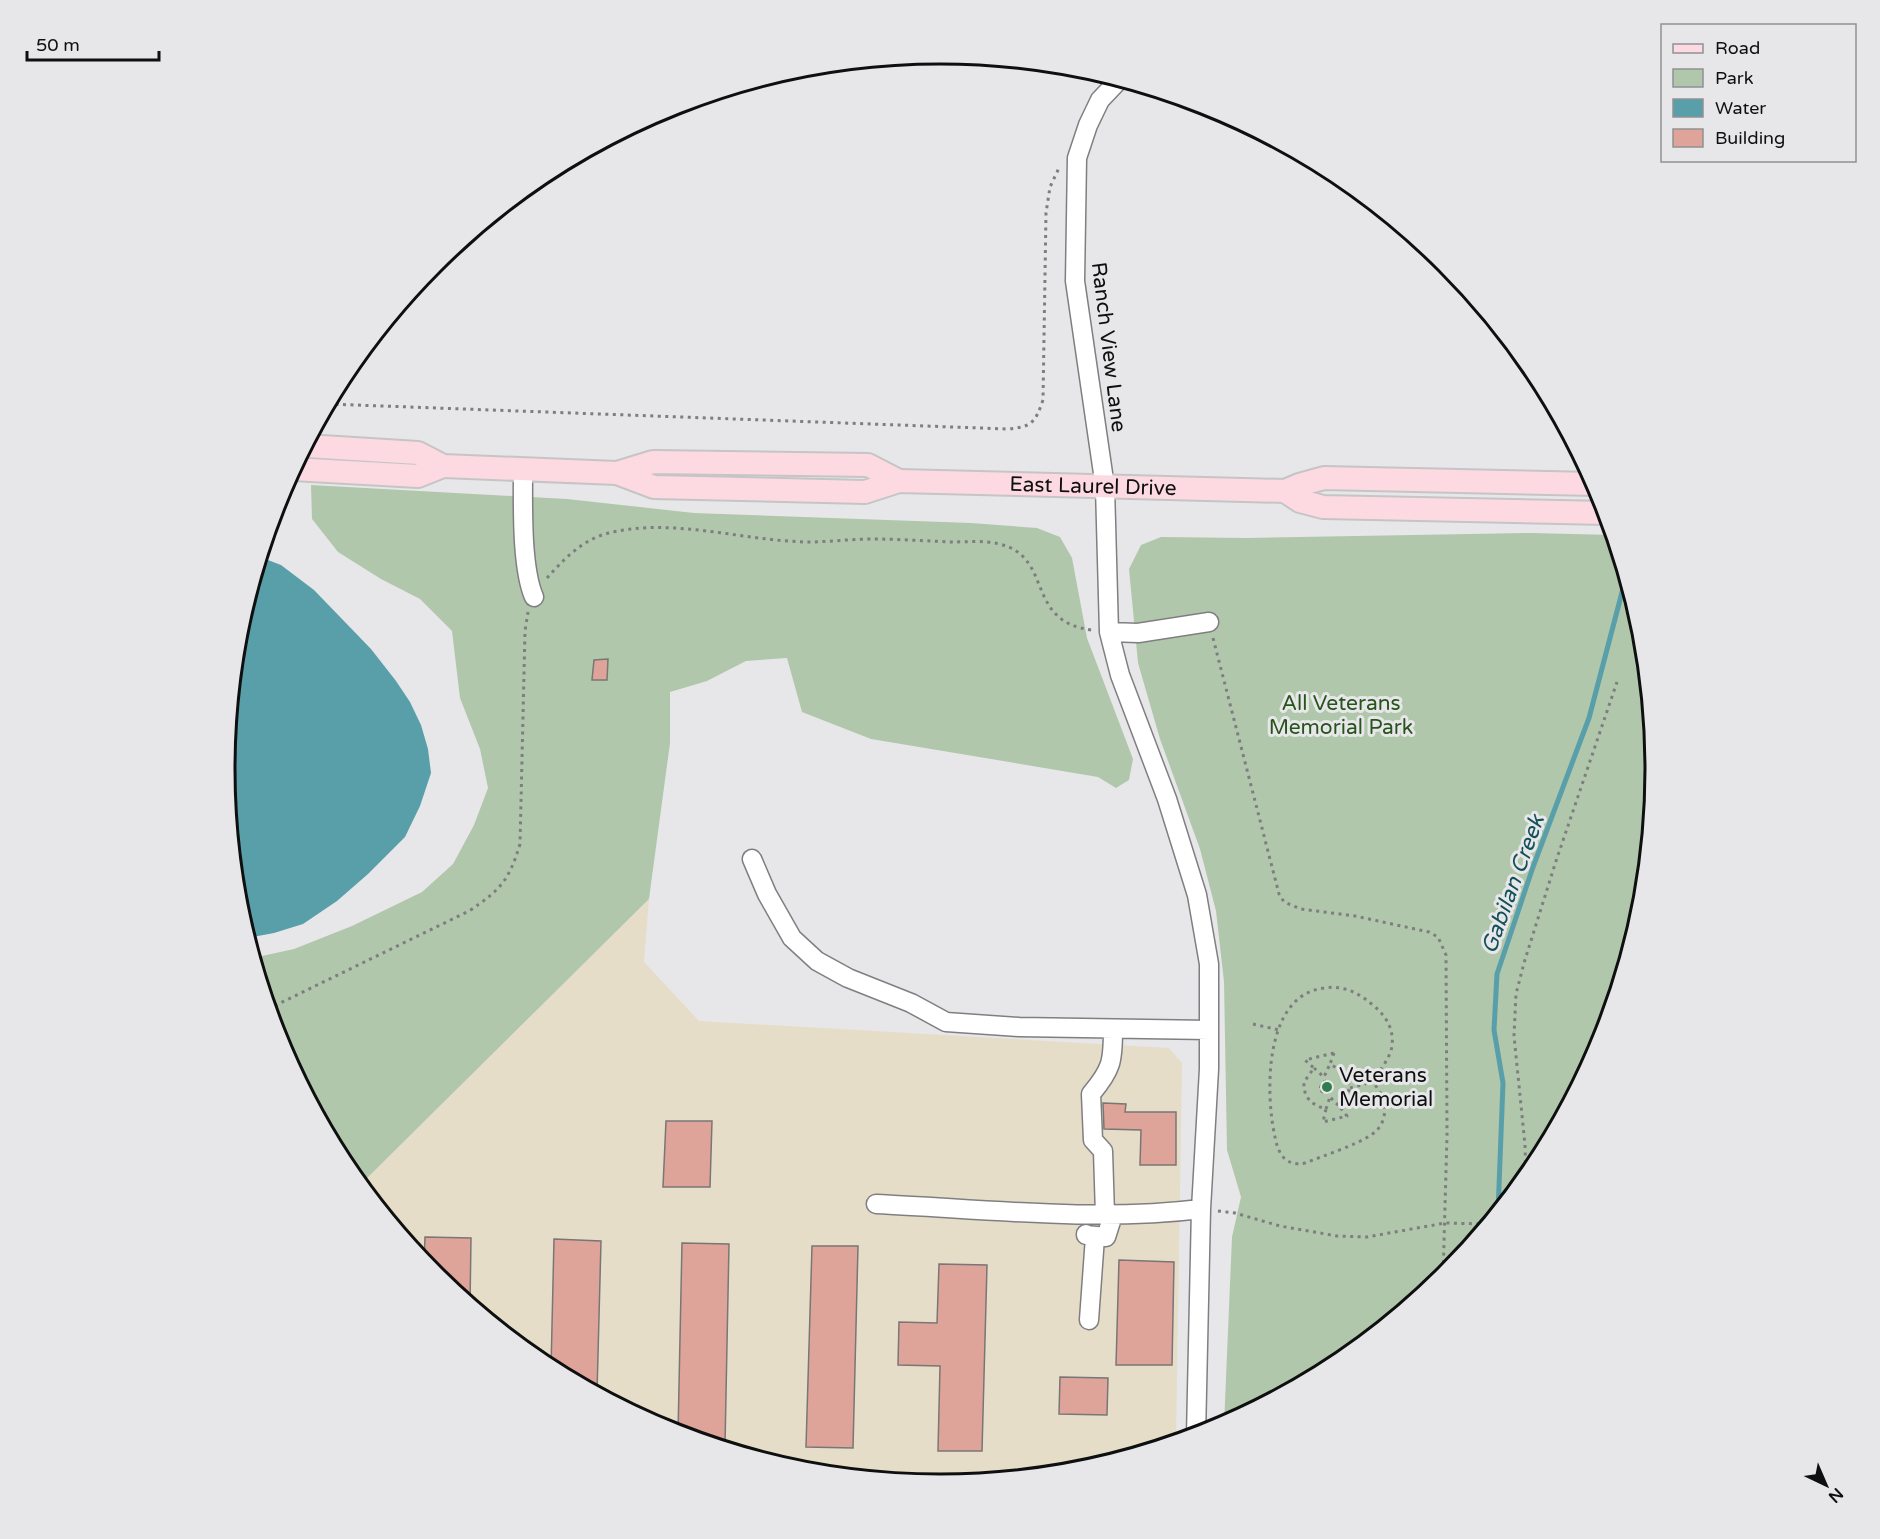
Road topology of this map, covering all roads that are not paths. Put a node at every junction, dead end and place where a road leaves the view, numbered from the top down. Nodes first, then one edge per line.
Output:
1 (1113, 87) edge
2 (314, 446) edge
3 (443, 466) junction
4 (523, 469) junction
5 (303, 470) edge
6 (1584, 484) edge
7 (1105, 487) junction
8 (1286, 491) junction
9 (1596, 513) edge
10 (534, 597) road end
11 (1209, 622) road end
12 (1109, 632) junction
13 (752, 859) dead end
14 (1113, 1029) junction
15 (1209, 1030) junction
16 (876, 1204) dead end
17 (1201, 1209) junction
18 (1102, 1214) junction
19 (1095, 1237) junction
20 (1089, 1320) dead end
21 (1196, 1426) edge

1 - 7 street, Ranch View Lane
2 - 3 main road, East Laurel Drive
3 - 4 main road, East Laurel Drive
3 - 5 main road, East Laurel Drive
4 - 7 main road, East Laurel Drive
4 - 10 street
6 - 8 main road, East Laurel Drive
7 - 8 main road, East Laurel Drive
7 - 12 street, Ranch View Lane
8 - 9 main road, East Laurel Drive
11 - 12 street
12 - 15 street, Ranch View Lane
13 - 14 street
14 - 15 street
14 - 18 street
15 - 17 street, Ranch View Lane
16 - 18 street
17 - 18 street
17 - 21 street, Ranch View Lane
18 - 19 street
18 - 19 street
19 - 20 street

